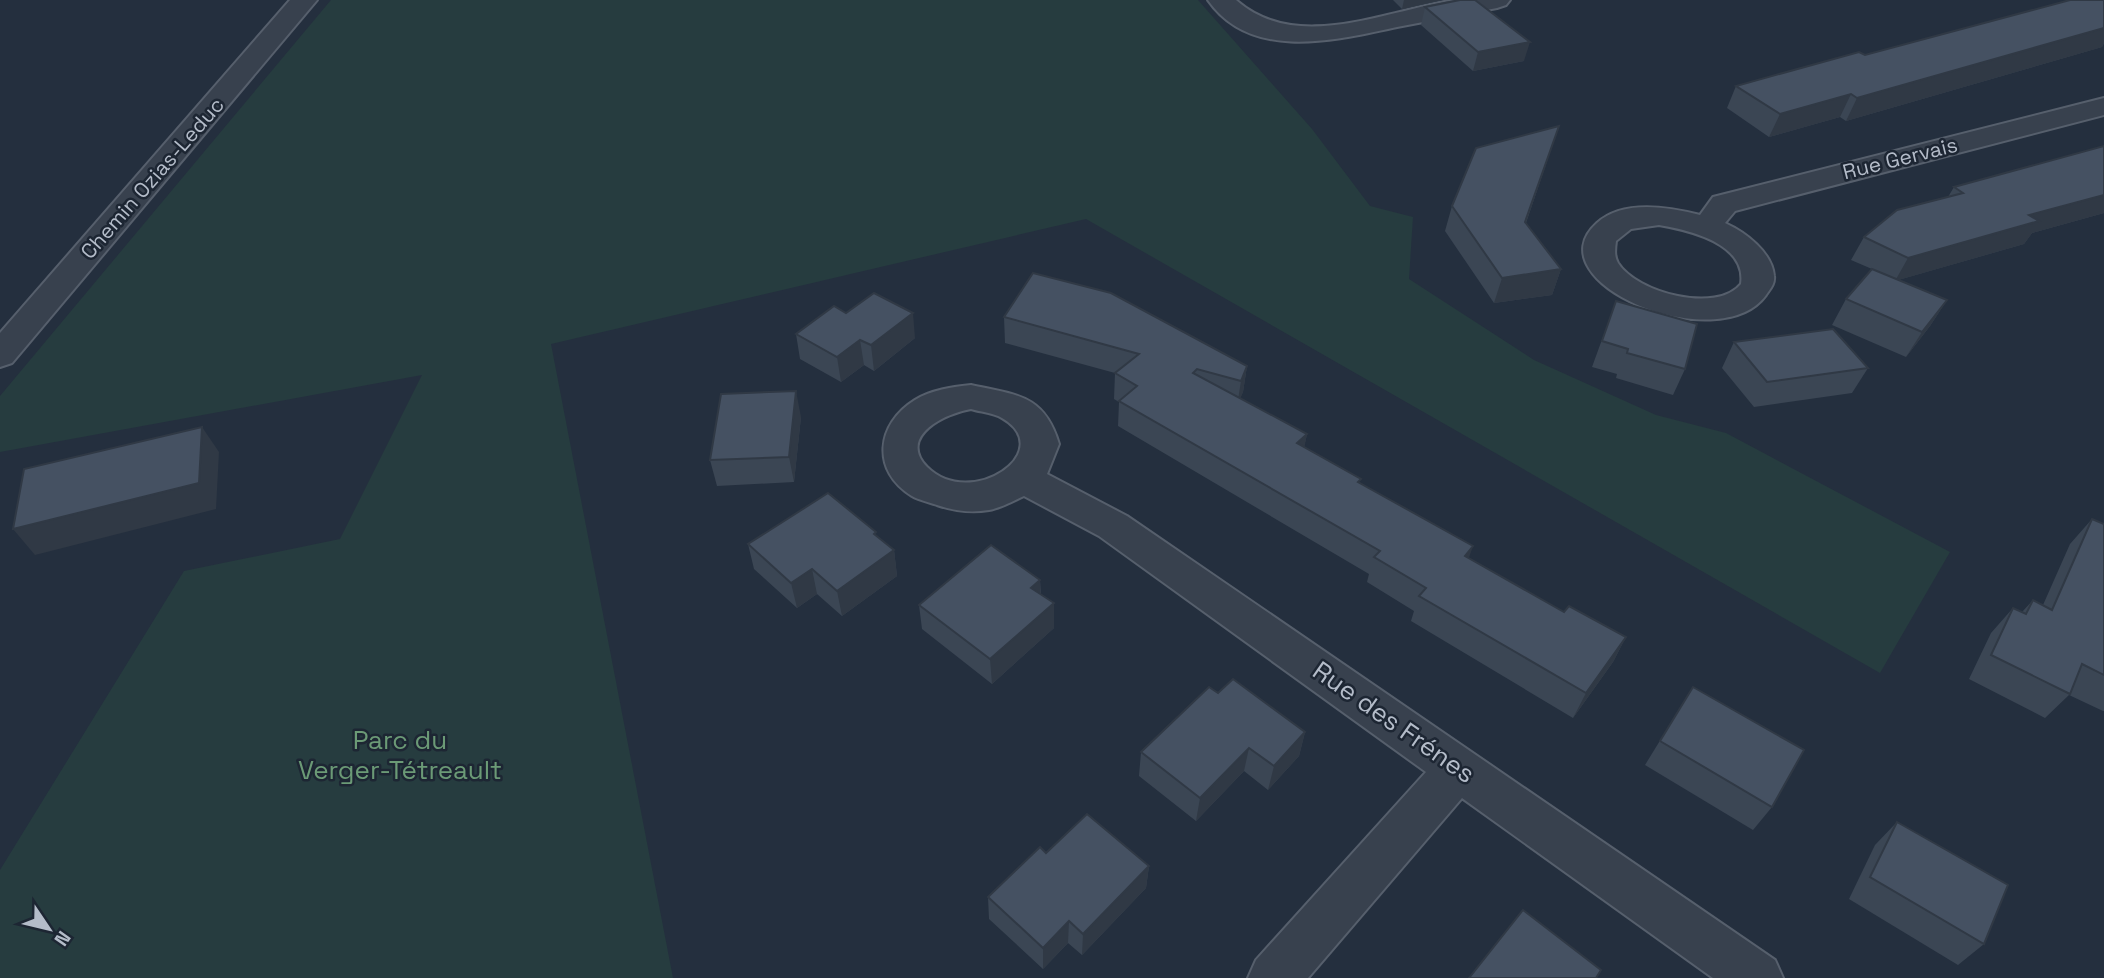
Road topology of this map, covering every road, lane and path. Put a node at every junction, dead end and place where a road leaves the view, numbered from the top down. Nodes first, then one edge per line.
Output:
1 (304, 0) edge
2 (1221, 0) edge
3 (1497, 0) edge
4 (2104, 106) edge
5 (1707, 226) dead end
6 (0, 355) edge
7 (1023, 480) dead end
8 (1459, 768) junction
9 (1274, 978) edge
10 (1757, 978) edge

1 - 6 street, Chemin Ozias-Leduc
2 - 3 street
4 - 5 street, Rue Gervais
7 - 8 street, Rue des Frénes
8 - 9 street
8 - 10 street, Rue des Frénes

